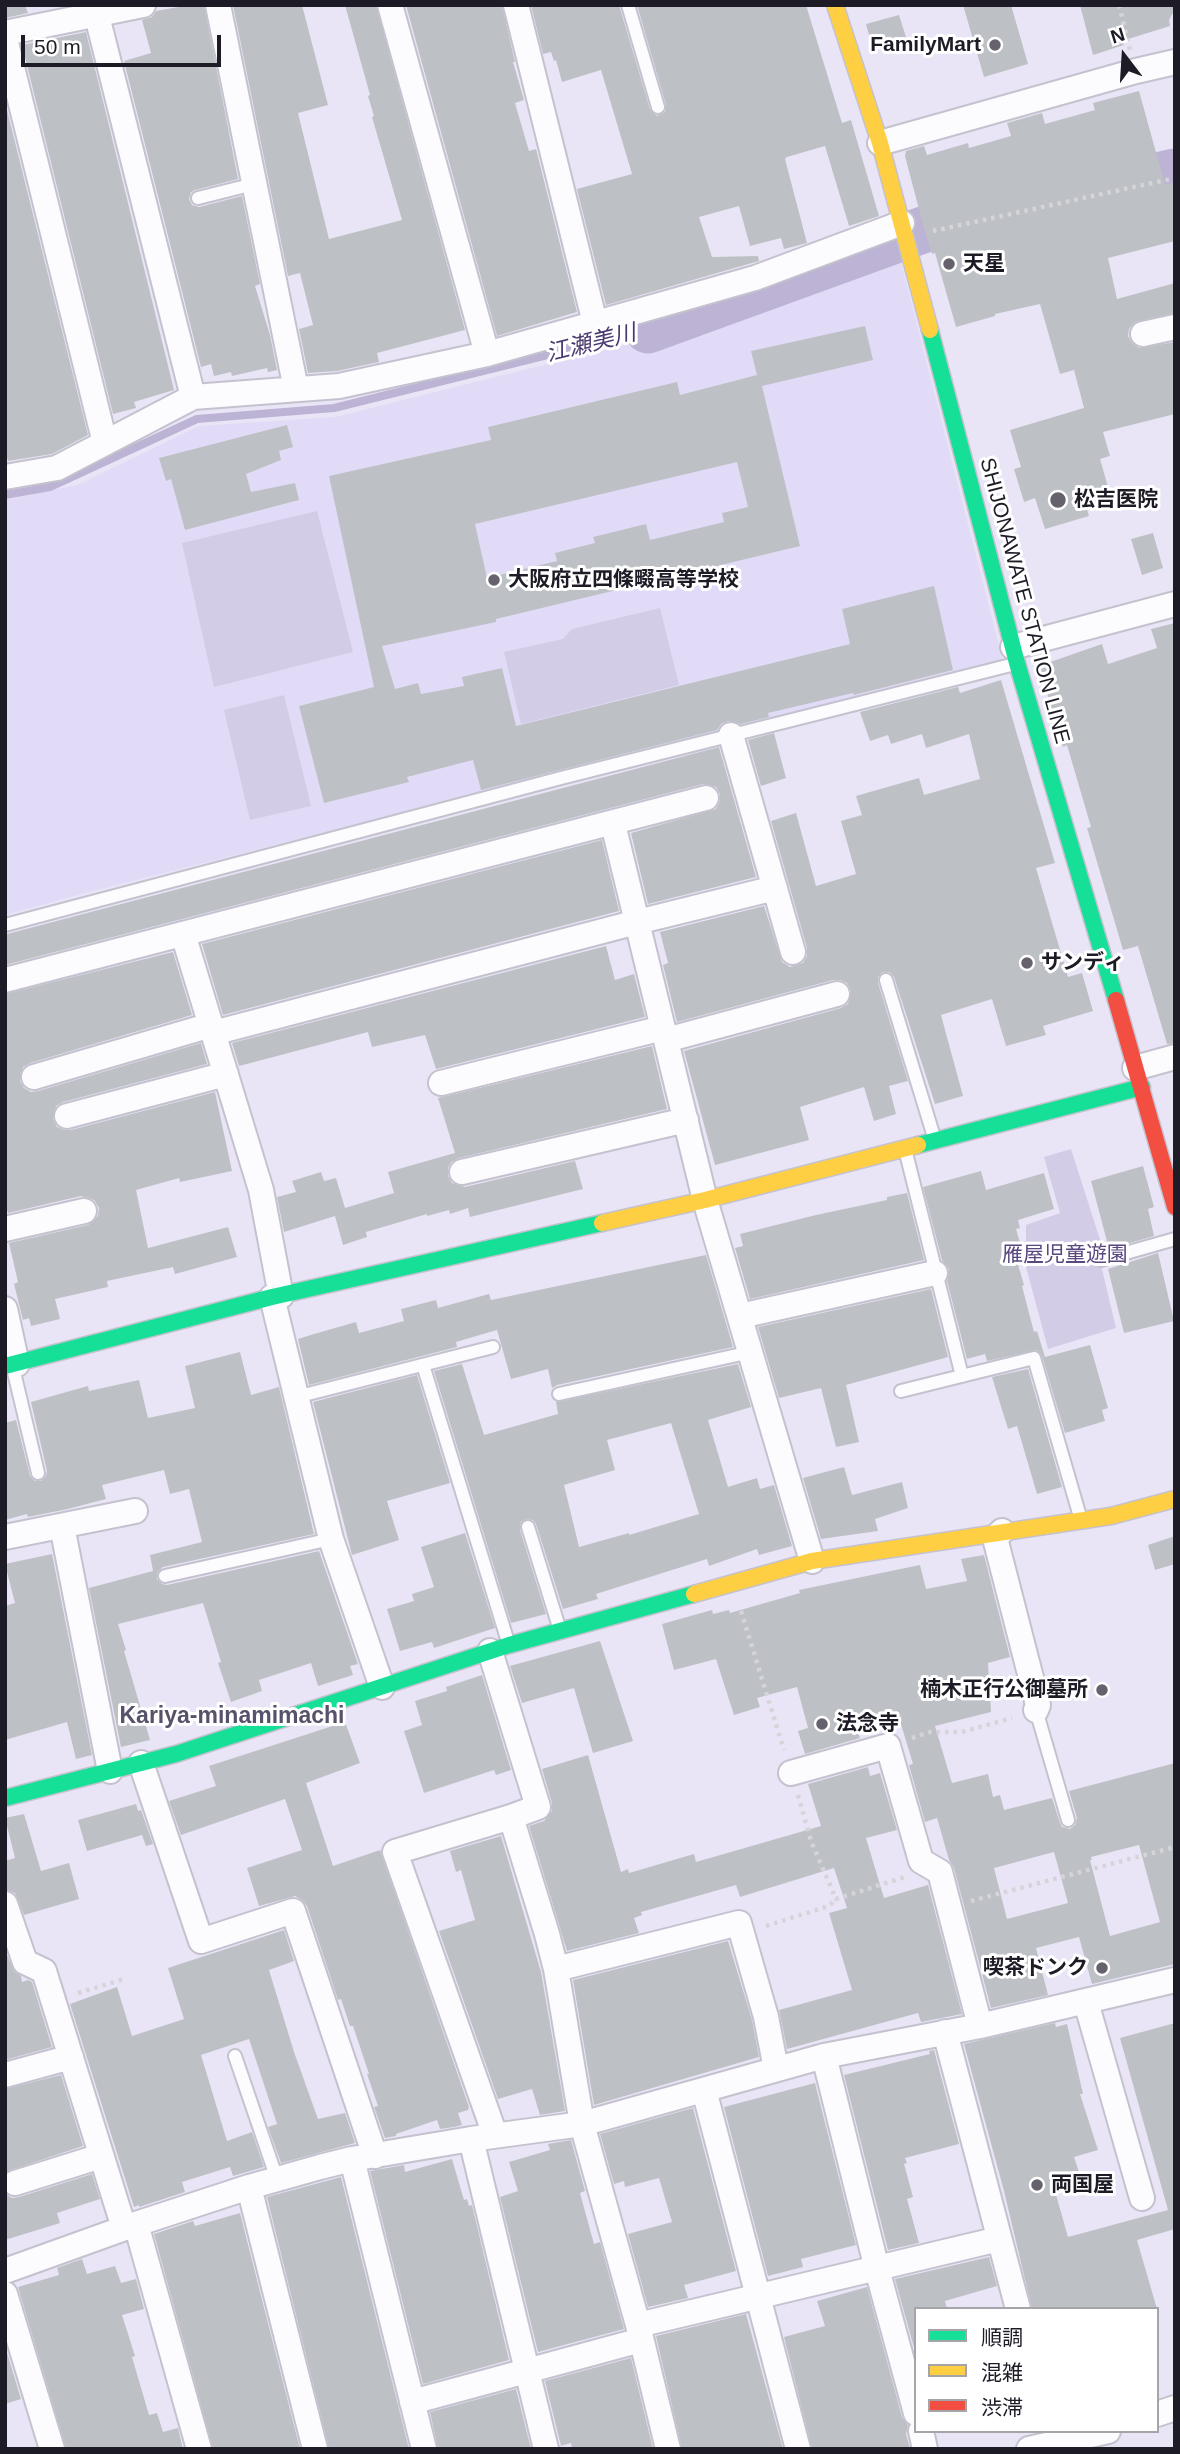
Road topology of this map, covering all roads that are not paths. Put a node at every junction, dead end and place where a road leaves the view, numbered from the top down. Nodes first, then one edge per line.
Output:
1 (143, 5) edge
2 (218, 5) edge
3 (390, 5) edge
4 (516, 5) edge
5 (628, 5) edge
6 (835, 5) edge
7 (97, 16) junction
8 (5, 36) edge
9 (1175, 62) edge
10 (658, 107) dead end
11 (880, 142) junction
12 (254, 184) junction
13 (198, 198) dead end
14 (906, 237) junction
15 (595, 323) junction
16 (1175, 327) edge
17 (1143, 334) dead end
18 (487, 354) junction
19 (296, 389) junction
20 (193, 397) junction
21 (105, 443) junction
22 (6, 473) edge
23 (1175, 604) edge
24 (1015, 655) junction
25 (731, 735) junction
26 (706, 799) dead end
27 (613, 824) junction
28 (775, 888) junction
29 (637, 922) junction
30 (5, 925) edge
31 (183, 934) junction
32 (793, 952) dead end
33 (5, 980) edge
34 (886, 980) dead end
35 (837, 995) dead end
36 (212, 1029) junction
37 (664, 1034) junction
38 (1175, 1057) edge
39 (226, 1074) junction
40 (34, 1077) dead end
41 (1138, 1077) junction
42 (442, 1083) dead end
43 (67, 1116) dead end
44 (686, 1120) junction
45 (935, 1140) junction
46 (905, 1148) junction
47 (462, 1172) dead end
48 (705, 1200) junction
49 (1175, 1207) edge
50 (84, 1211) dead end
51 (5, 1229) edge
52 (1175, 1239) edge
53 (1101, 1260) dead end
54 (935, 1273) junction
55 (276, 1297) junction
56 (5, 1310) edge
57 (740, 1316) junction
58 (493, 1348) dead end
59 (751, 1352) junction
60 (11, 1365) edge
61 (423, 1365) junction
62 (962, 1376) junction
63 (901, 1391) dead end
64 (559, 1394) dead end
65 (296, 1396) junction
66 (38, 1473) dead end
67 (1175, 1499) edge
68 (135, 1511) dead end
69 (1082, 1520) junction
70 (62, 1526) junction
71 (528, 1527) dead end
72 (1002, 1531) junction
73 (5, 1537) edge
74 (331, 1539) junction
75 (812, 1561) junction
76 (165, 1576) dead end
77 (560, 1630) junction
78 (500, 1648) junction
79 (382, 1687) junction
80 (1036, 1710) joint
81 (141, 1763) junction
82 (110, 1771) junction
83 (791, 1773) road end
84 (5, 1798) edge
85 (511, 1817) junction
86 (1068, 1821) dead end
87 (5, 1904) edge
88 (15, 1965) edge
89 (556, 1969) junction
90 (1175, 1980) edge
91 (1086, 2002) junction
92 (981, 2026) junction
93 (945, 2032) junction
94 (235, 2056) dead end
95 (824, 2056) junction
96 (71, 2057) junction
97 (776, 2069) junction
98 (5, 2075) edge
99 (704, 2090) junction
100 (582, 2124) junction
101 (483, 2137) junction
102 (101, 2156) junction
103 (364, 2157) junction
104 (277, 2179) junction
105 (15, 2183) dead end
106 (249, 2187) junction
107 (1142, 2198) dead end
108 (130, 2226) junction
109 (999, 2239) junction
110 (877, 2269) junction
111 (5, 2271) edge
112 (5, 2294) edge
113 (757, 2295) junction
114 (1017, 2307) edge
115 (639, 2333) junction
116 (526, 2370) junction
117 (412, 2402) junction
118 (914, 2406) edge
119 (1054, 2436) edge
120 (1107, 2437) edge
121 (52, 2449) edge
122 (199, 2449) edge
123 (315, 2449) edge
124 (424, 2449) edge
125 (545, 2449) edge
126 (668, 2449) edge
127 (797, 2449) edge
128 (1030, 2449) edge

1 - 7 street
2 - 12 street
3 - 18 street
4 - 15 street
5 - 10 lane
6 - 11 street, SHIJONAWATE STATION LINE
7 - 8 street
7 - 20 street
8 - 21 street
9 - 11 street
11 - 14 street, SHIJONAWATE STATION LINE
12 - 13 lane
12 - 19 street
14 - 15 street
14 - 24 street, SHIJONAWATE STATION LINE
15 - 18 street
16 - 17 street
18 - 19 street
19 - 20 street
20 - 21 street
21 - 22 street
23 - 24 street
24 - 25 lane
24 - 41 street, SHIJONAWATE STATION LINE
25 - 28 street
25 - 30 lane
26 - 27 street
27 - 29 street
27 - 31 street
28 - 29 street
28 - 32 street
29 - 36 street
29 - 37 street
31 - 33 street
31 - 36 street
34 - 45 lane
35 - 37 street
36 - 39 street
36 - 40 street
37 - 42 street
37 - 44 street
38 - 41 street
39 - 43 street
39 - 55 street
41 - 45 street
41 - 49 street, SHIJONAWATE STATION LINE
44 - 47 street
44 - 48 street
45 - 46 street
46 - 48 street
46 - 54 lane
48 - 55 street
48 - 57 street
50 - 51 street
52 - 53 lane
54 - 57 street
54 - 62 lane
55 - 60 street
55 - 65 street
56 - 60 street
57 - 59 street
58 - 61 lane
59 - 64 lane
59 - 75 street
60 - 66 lane
61 - 65 lane
61 - 78 lane
62 - 63 lane
62 - 69 lane
65 - 74 street
67 - 69 street
68 - 70 street
69 - 72 street
70 - 73 street
70 - 82 street
71 - 77 lane
72 - 75 street
72 - 80 street
74 - 76 lane
74 - 79 street
75 - 77 street
77 - 78 street
78 - 79 street
78 - 85 street
79 - 81 street
80 - 86 lane
81 - 82 street
81 - 103 street
82 - 84 street
83 - 92 street
85 - 89 street
85 - 101 street
87 - 88 street
88 - 96 street
89 - 97 street
89 - 100 street
90 - 91 street
91 - 92 street
91 - 107 street
92 - 93 street
93 - 95 street
93 - 109 street
94 - 104 lane
95 - 97 street
95 - 110 street
96 - 98 street
96 - 102 street
97 - 99 street
99 - 100 street
99 - 113 street
100 - 101 street
100 - 115 street
101 - 103 street
101 - 116 street
102 - 105 street
102 - 108 street
103 - 104 street
103 - 117 street
104 - 106 street
106 - 108 street
106 - 123 street
108 - 111 street
108 - 122 street
109 - 110 street
109 - 114 street
110 - 113 street
110 - 118 street
112 - 121 street
113 - 115 street
113 - 127 street
115 - 116 street
115 - 126 street
116 - 117 street
116 - 125 street
117 - 124 street
119 - 120 street
119 - 128 street

